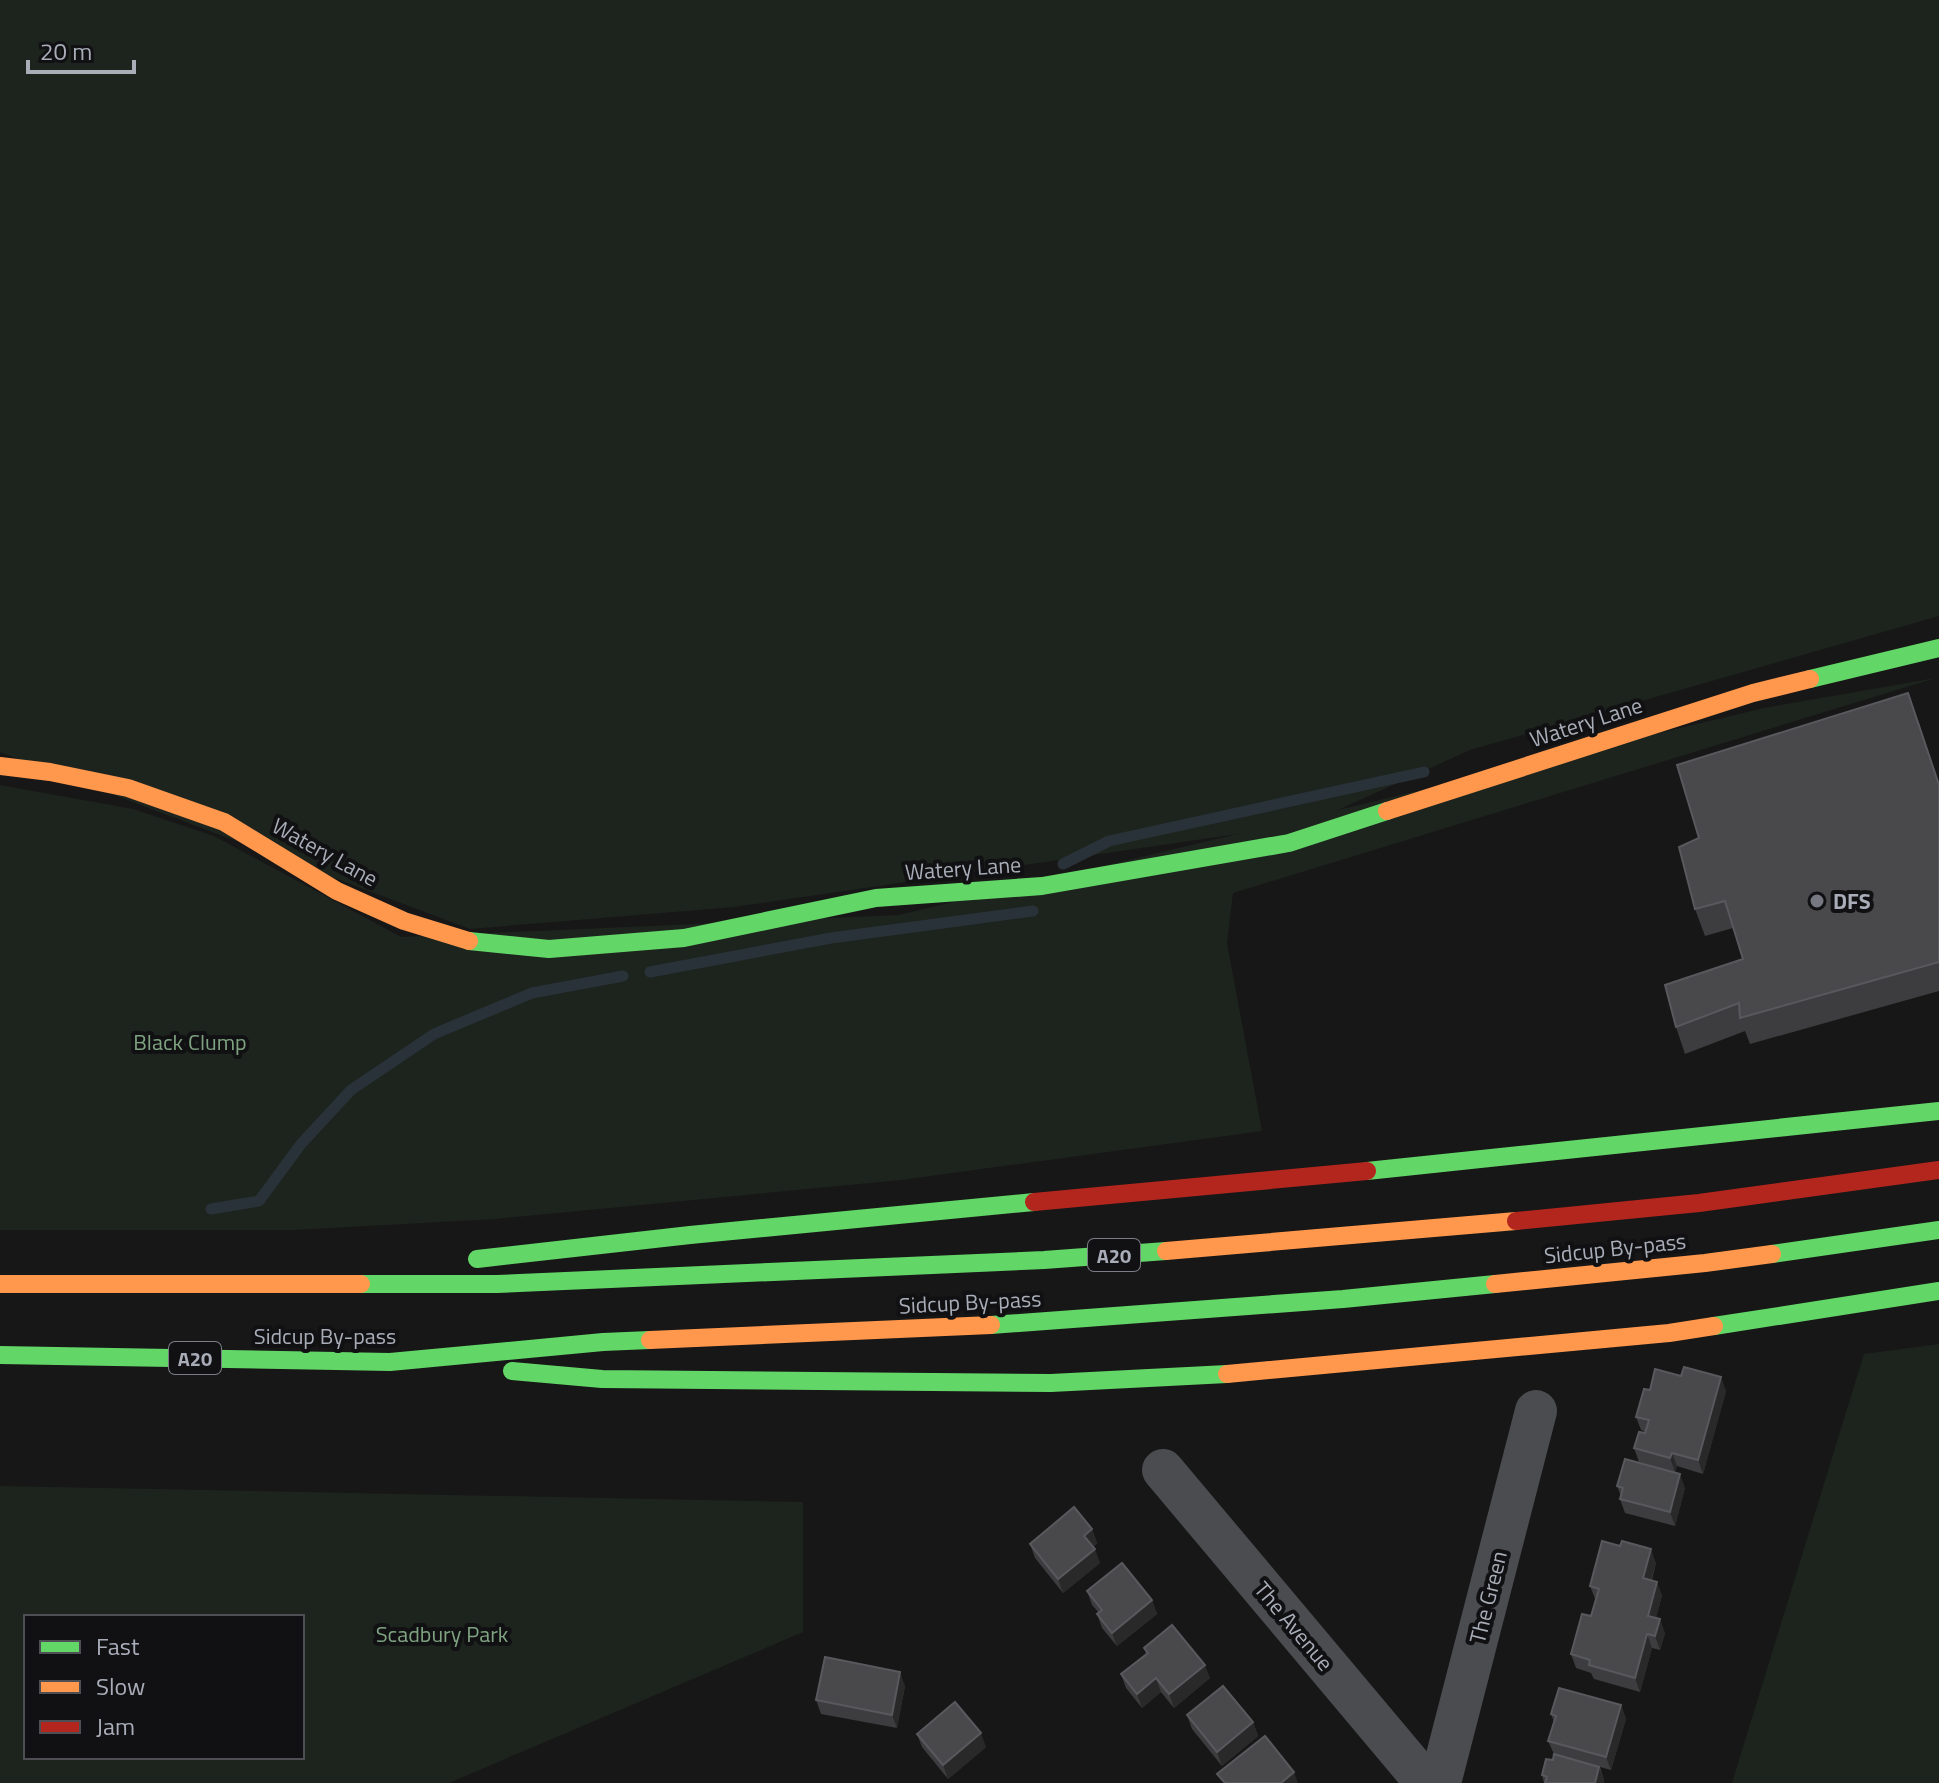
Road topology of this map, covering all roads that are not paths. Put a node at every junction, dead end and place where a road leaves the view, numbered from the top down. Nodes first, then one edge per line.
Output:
1 (1939, 648) edge
2 (0, 766) edge
3 (1939, 1111) edge
4 (1939, 1170) edge
5 (1939, 1230) edge
6 (466, 1260) dead end
7 (421, 1266) dead end
8 (0, 1284) edge
9 (284, 1285) junction
10 (1939, 1291) edge
11 (0, 1355) edge
12 (390, 1362) junction
13 (1536, 1411) dead end
14 (1163, 1470) dead end
15 (1426, 1783) edge
16 (1440, 1783) edge

1 - 2 main road, Watery Lane
3 - 6 main road
4 - 9 main road, Sidcup By-pass / A20
5 - 12 main road, Sidcup By-pass / A20
7 - 9 main road, A20
8 - 9 main road, Sidcup By-pass / A20
10 - 12 main road, A20
11 - 12 main road, Sidcup By-pass / A20
13 - 16 street, The Green
14 - 15 street, The Avenue

